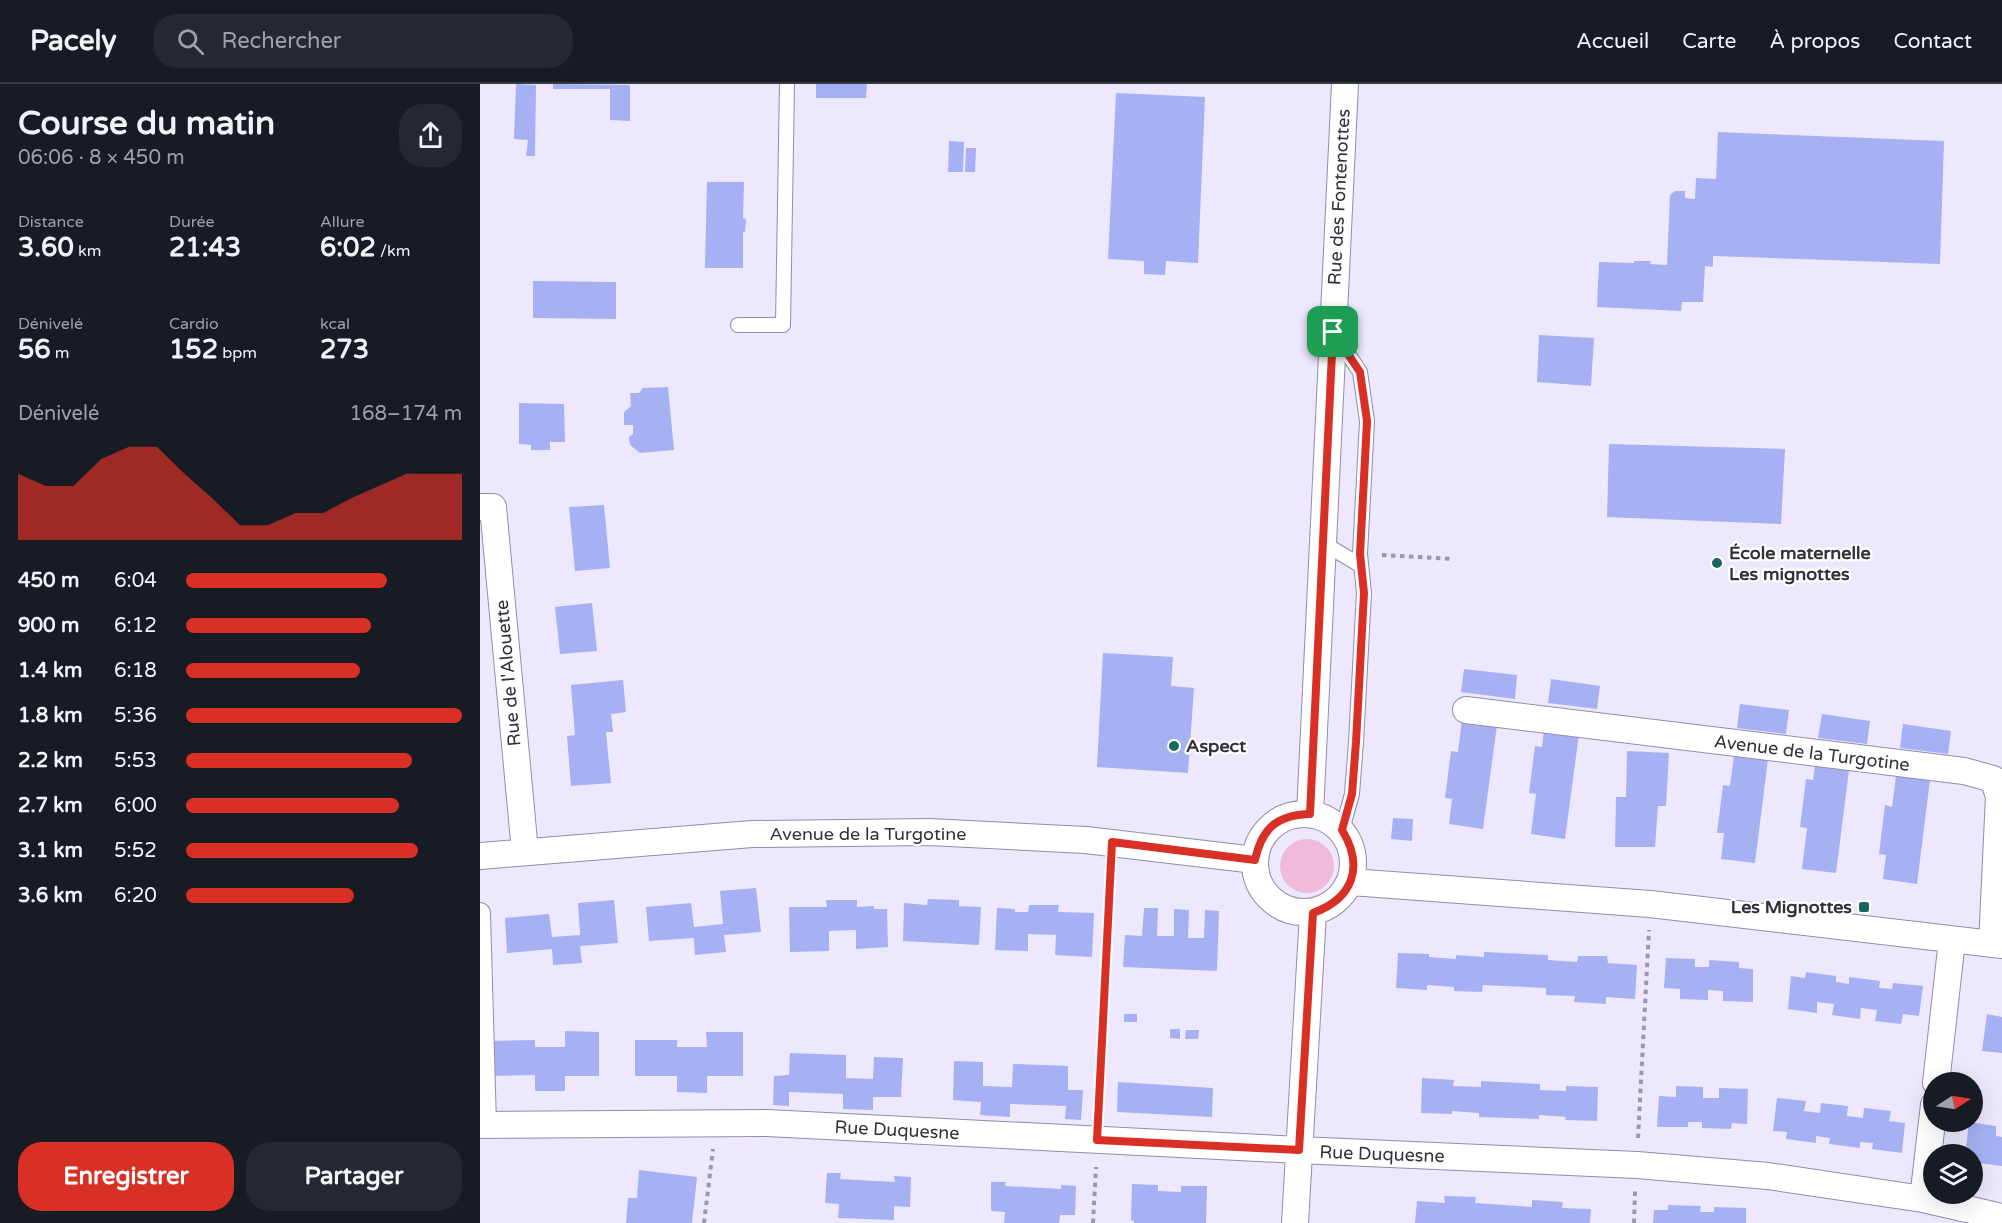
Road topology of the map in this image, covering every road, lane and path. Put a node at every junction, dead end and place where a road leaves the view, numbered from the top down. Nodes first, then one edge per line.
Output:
1 (787, 84) edge
2 (1345, 84) edge
3 (738, 325) dead end
4 (1333, 332) junction
5 (480, 507) edge
6 (1323, 543) junction
7 (1452, 559) dead end
8 (1360, 560) junction
9 (1466, 710) dead end
10 (1310, 814) junction
11 (1342, 830) junction
12 (1112, 842) junction
13 (525, 852) junction
14 (480, 856) edge
15 (1255, 860) junction
16 (1351, 882) junction
17 (1650, 904) junction
18 (480, 913) edge
19 (1313, 913) junction
20 (1952, 939) junction
21 (1997, 945) edge
22 (1937, 1072) edge
23 (717, 1124) junction
24 (483, 1125) edge
25 (1097, 1140) junction
26 (1299, 1150) junction
27 (1637, 1165) junction
28 (1923, 1199) edge
29 (1945, 1204) edge
30 (2002, 1217) edge
31 (704, 1223) edge
32 (1093, 1223) edge
33 (1295, 1223) edge
34 (1634, 1223) edge

1 - 3 lane
2 - 4 street, Rue des Fontenottes
4 - 6 street, Rue des Fontenottes
4 - 8 lane
5 - 13 street, Rue de l'Alouette
6 - 8 lane
6 - 10 street, Rue des Fontenottes
7 - 8 path
8 - 11 lane
9 - 21 street, Avenue de la Turgotine
10 - 11 street
10 - 15 street
11 - 16 street
12 - 13 street, Avenue de la Turgotine
12 - 15 street, Avenue de la Turgotine
12 - 25 path
13 - 14 street, Avenue de la Turgotine
15 - 19 street
16 - 17 street, Avenue de la Turgotine
16 - 19 street
17 - 20 street, Avenue de la Turgotine
17 - 27 path
18 - 24 street
19 - 26 street
20 - 21 street, Avenue de la Turgotine
20 - 22 street
23 - 24 street, Rue Duquesne
23 - 25 street, Rue Duquesne
23 - 31 path
25 - 26 street, Rue Duquesne
25 - 32 path
26 - 27 street, Rue Duquesne
26 - 33 street
27 - 28 street, Rue Duquesne
27 - 34 path
29 - 30 street, Rue Duquesne

